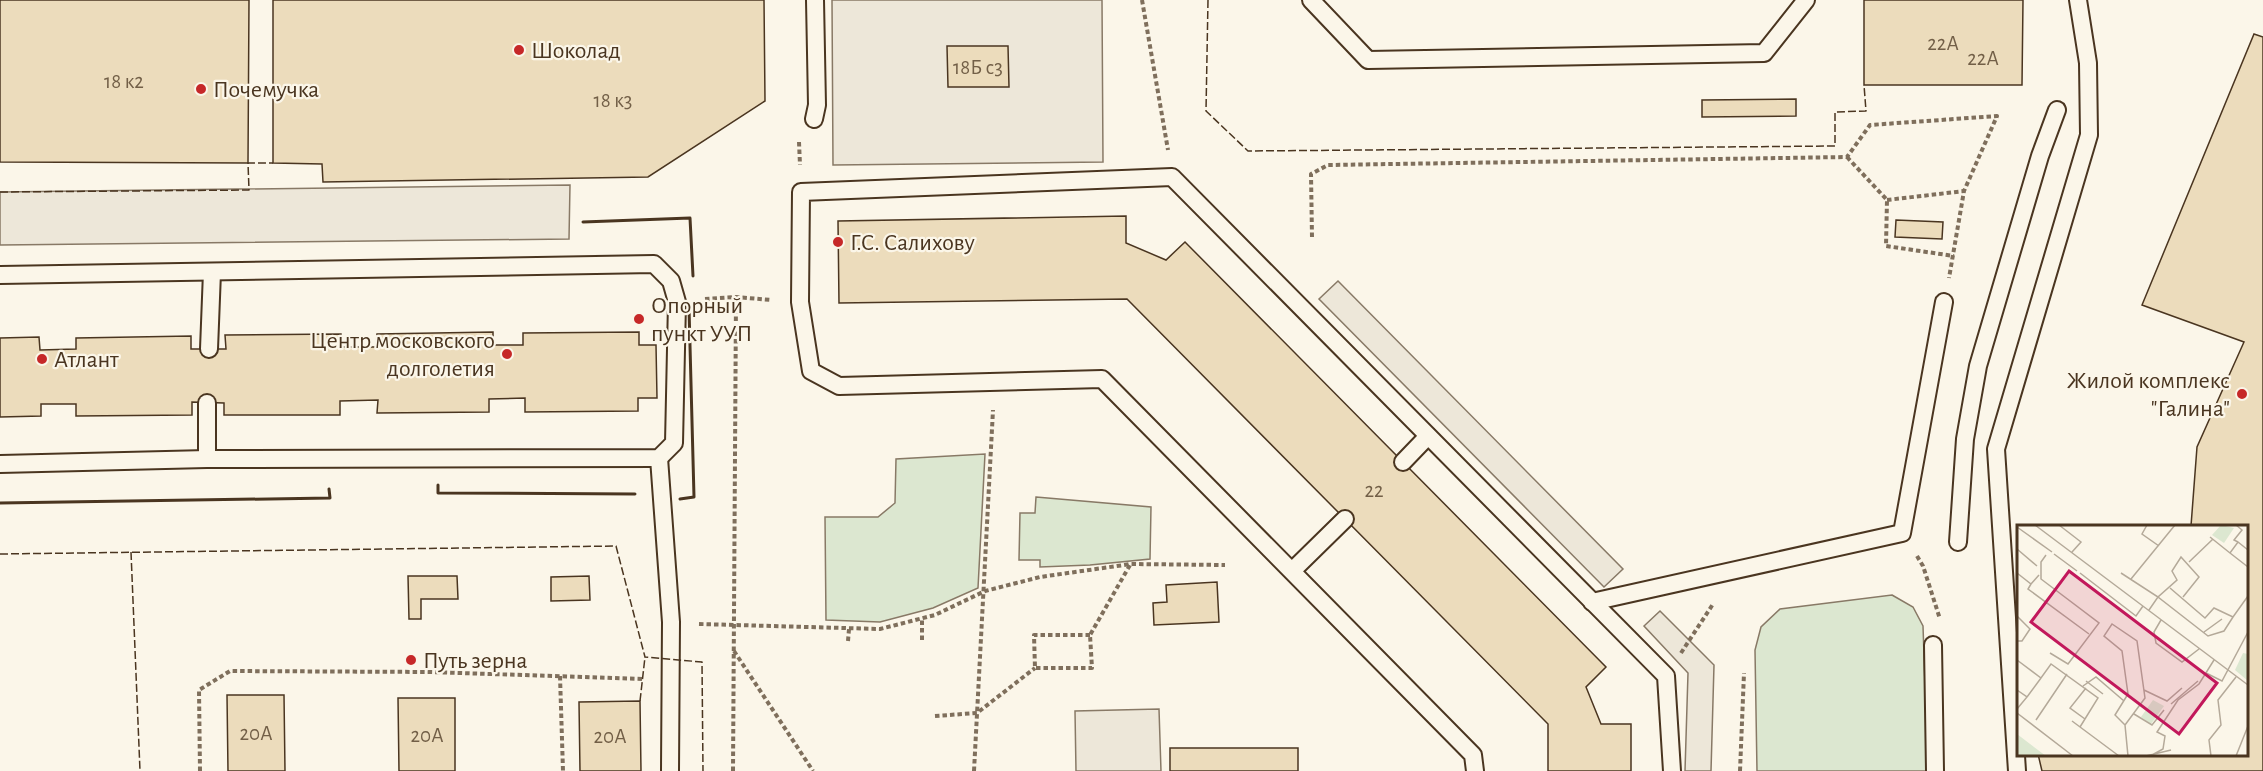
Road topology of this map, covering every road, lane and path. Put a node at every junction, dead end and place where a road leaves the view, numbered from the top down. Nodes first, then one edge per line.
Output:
1 (816, 0) edge
2 (1142, 0) edge
3 (1311, 0) edge
4 (1806, 0) edge
5 (2078, 0) edge
6 (2057, 110) dead end
7 (814, 119) joint
8 (1847, 157) junction
9 (1172, 177) junction
10 (1965, 191) junction
11 (801, 192) junction
12 (1887, 200) junction
13 (1312, 237) dead end
14 (212, 272) junction
15 (0, 275) edge
16 (800, 302) junction
17 (1944, 302) dead end
18 (209, 349) dead end
19 (994, 382) junction
20 (207, 403) dead end
21 (1428, 436) junction
22 (659, 458) junction
23 (207, 459) junction
24 (1403, 462) dead end
25 (0, 464) edge
26 (1345, 519) dead end
27 (1902, 533) junction
28 (1958, 542) dead end
29 (1131, 564) junction
30 (1225, 565) dead end
31 (1736, 568) junction
32 (1292, 571) junction
33 (985, 591) junction
34 (1592, 602) junction
35 (922, 618) junction
36 (1940, 621) dead end
37 (671, 622) junction
38 (734, 627) junction
39 (849, 628) junction
40 (1090, 635) junction
41 (922, 640) dead end
42 (848, 641) dead end
43 (1933, 645) dead end
44 (734, 651) junction
45 (1035, 668) junction
46 (1744, 673) dead end
47 (560, 676) junction
48 (1666, 676) junction
49 (670, 679) junction
50 (977, 713) junction
51 (935, 716) dead end
52 (200, 771) edge
53 (562, 771) edge
54 (670, 771) edge
55 (733, 771) edge
56 (813, 771) edge
57 (974, 771) edge
58 (1474, 771) edge
59 (1672, 771) edge
60 (1740, 771) edge
61 (1935, 771) edge
62 (2018, 771) edge

1 - 7 lane
2 - 9 path
3 - 4 lane
5 - 62 lane
6 - 28 lane
7 - 11 path
8 - 10 path
8 - 12 path
8 - 13 path
9 - 11 lane
9 - 21 lane
10 - 12 path
10 - 12 path
11 - 16 lane
14 - 15 lane
14 - 18 lane
14 - 22 lane
16 - 19 lane
16 - 38 path
17 - 27 lane
19 - 32 lane
19 - 33 path
20 - 23 lane
21 - 24 lane
21 - 34 lane
22 - 23 lane
22 - 37 lane
23 - 25 lane
26 - 32 lane
27 - 31 lane
27 - 36 path
29 - 30 path
29 - 33 path
29 - 40 path
31 - 34 lane
31 - 48 path
32 - 58 lane
33 - 35 path
33 - 50 path
34 - 48 lane
35 - 39 path
35 - 41 path
37 - 38 path
37 - 49 lane
38 - 39 path
38 - 44 path
39 - 42 path
40 - 45 path
40 - 45 path
43 - 61 lane
44 - 55 path
44 - 56 path
45 - 50 path
46 - 60 path
47 - 49 path
47 - 52 path
47 - 53 path
48 - 59 lane
49 - 54 lane
50 - 51 path
50 - 57 path

